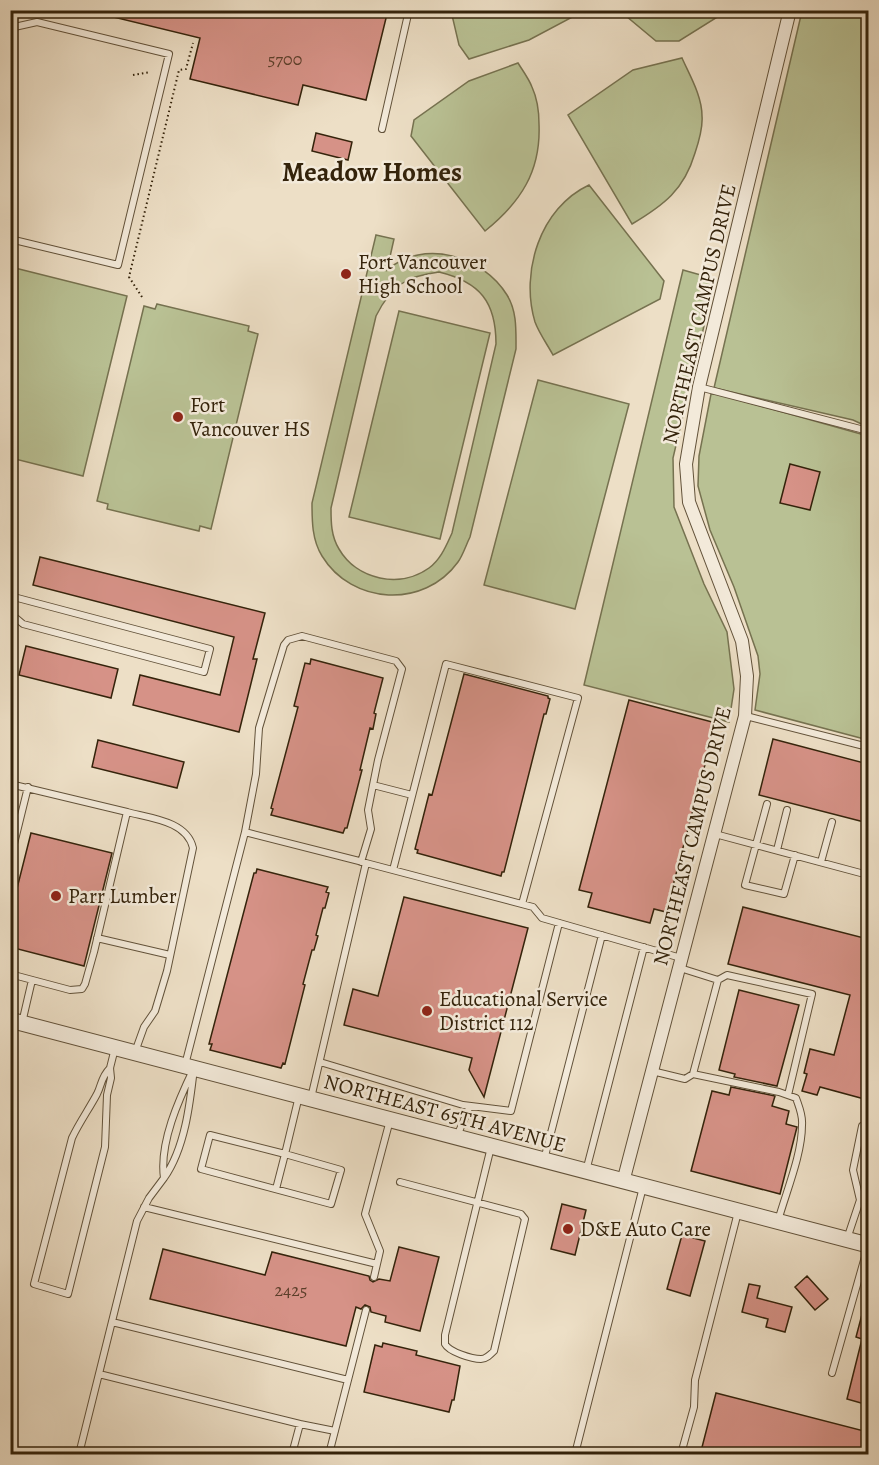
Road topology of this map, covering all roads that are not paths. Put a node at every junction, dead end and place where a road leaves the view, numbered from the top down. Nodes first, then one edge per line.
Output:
1 (26, 10) edge
2 (409, 10) edge
3 (790, 10) edge
4 (10, 13) edge
5 (10, 28) edge
6 (382, 129) dead end
7 (10, 239) edge
8 (699, 387) junction
9 (868, 431) edge
10 (10, 597) edge
11 (10, 613) edge
12 (745, 716) junction
13 (868, 747) edge
14 (10, 784) edge
15 (373, 785) junction
16 (28, 787) junction
17 (412, 795) junction
18 (766, 804) dead end
19 (787, 810) dead end
20 (127, 812) junction
21 (832, 822) dead end
22 (245, 832) junction
23 (714, 834) junction
24 (755, 845) junction
25 (777, 850) junction
26 (795, 855) junction
27 (10, 860) edge
28 (364, 862) junction
29 (821, 862) junction
30 (393, 870) junction
31 (868, 875) edge
32 (522, 904) junction
33 (559, 923) junction
34 (602, 935) junction
35 (98, 938) junction
36 (644, 947) junction
37 (170, 955) junction
38 (680, 963) junction
39 (10, 974) edge
40 (32, 980) junction
41 (718, 980) junction
42 (16, 1021) edge
43 (115, 1047) junction
44 (135, 1052) junction
45 (320, 1062) junction
46 (190, 1066) junction
47 (110, 1068) junction
48 (652, 1071) junction
49 (693, 1074) junction
50 (788, 1095) junction
51 (305, 1097) junction
52 (470, 1106) junction
53 (390, 1120) junction
54 (862, 1126) dead end
55 (456, 1137) junction
56 (491, 1147) junction
57 (285, 1154) junction
58 (544, 1161) junction
59 (586, 1172) junction
60 (165, 1178) junction
61 (400, 1182) dead end
62 (623, 1182) junction
63 (643, 1187) junction
64 (276, 1189) junction
65 (868, 1191) edge
66 (860, 1200) junction
67 (477, 1203) junction
68 (144, 1207) junction
69 (738, 1212) junction
70 (777, 1222) junction
71 (847, 1240) junction
72 (868, 1246) edge
73 (377, 1264) junction
74 (374, 1277) dead end
75 (366, 1310) dead end
76 (112, 1322) junction
77 (832, 1373) dead end
78 (99, 1374) junction
79 (348, 1380) junction
80 (300, 1424) junction
81 (335, 1431) junction
82 (79, 1455) edge
83 (292, 1455) edge
84 (329, 1455) edge
85 (575, 1455) edge
86 (681, 1455) edge

1 - 4 lane
2 - 6 lane
3 - 8 street, NORTHEAST CAMPUS DRIVE
5 - 7 lane
8 - 9 lane
8 - 12 street, NORTHEAST CAMPUS DRIVE
10 - 11 lane
12 - 13 lane
12 - 23 street, NORTHEAST CAMPUS DRIVE
14 - 16 lane
15 - 17 lane
15 - 22 lane
15 - 28 lane
16 - 20 lane
16 - 27 lane
17 - 30 lane
17 - 32 lane
18 - 24 lane
19 - 25 lane
20 - 35 lane
20 - 37 lane
21 - 29 lane
22 - 28 lane
22 - 46 lane
23 - 24 lane
23 - 38 street, NORTHEAST CAMPUS DRIVE
24 - 25 lane
24 - 26 lane
25 - 26 lane
26 - 29 lane
28 - 30 lane
28 - 45 lane
29 - 31 lane
30 - 32 lane
32 - 33 lane
33 - 34 lane
33 - 52 lane
34 - 36 lane
34 - 58 lane
35 - 37 lane
35 - 40 lane
36 - 38 lane
36 - 59 lane
37 - 44 lane
38 - 41 lane
38 - 48 street, NORTHEAST CAMPUS DRIVE
39 - 40 lane
40 - 42 lane
41 - 49 lane
41 - 50 lane
42 - 43 street, NORTHEAST 65TH AVENUE
43 - 44 street, NORTHEAST 65TH AVENUE
43 - 47 lane
44 - 46 street, NORTHEAST 65TH AVENUE
45 - 51 lane
45 - 52 lane
46 - 51 street, NORTHEAST 65TH AVENUE
46 - 60 lane
46 - 60 lane
47 - 47 lane
48 - 49 lane
48 - 62 street, NORTHEAST CAMPUS DRIVE
49 - 50 lane
50 - 70 lane
51 - 53 street, NORTHEAST 65TH AVENUE
51 - 57 lane
52 - 55 lane
53 - 55 street, NORTHEAST 65TH AVENUE
53 - 73 lane
54 - 66 lane
55 - 56 street, NORTHEAST 65TH AVENUE
56 - 58 street, NORTHEAST 65TH AVENUE
56 - 67 lane
57 - 64 lane
57 - 64 lane
57 - 64 lane
58 - 59 street, NORTHEAST 65TH AVENUE
59 - 62 street, NORTHEAST 65TH AVENUE
60 - 68 lane
61 - 67 lane
62 - 63 street, NORTHEAST 65TH AVENUE
63 - 69 street, NORTHEAST 65TH AVENUE
63 - 85 lane
65 - 66 lane
66 - 71 lane
67 - 67 lane
68 - 73 lane
68 - 76 lane
69 - 70 street, NORTHEAST 65TH AVENUE
69 - 86 lane
70 - 71 street, NORTHEAST 65TH AVENUE
71 - 72 street, NORTHEAST 65TH AVENUE
72 - 77 lane
73 - 74 lane
75 - 79 lane
76 - 78 lane
76 - 79 lane
78 - 80 lane
78 - 82 lane
79 - 81 lane
80 - 81 lane
80 - 83 lane
81 - 84 lane

